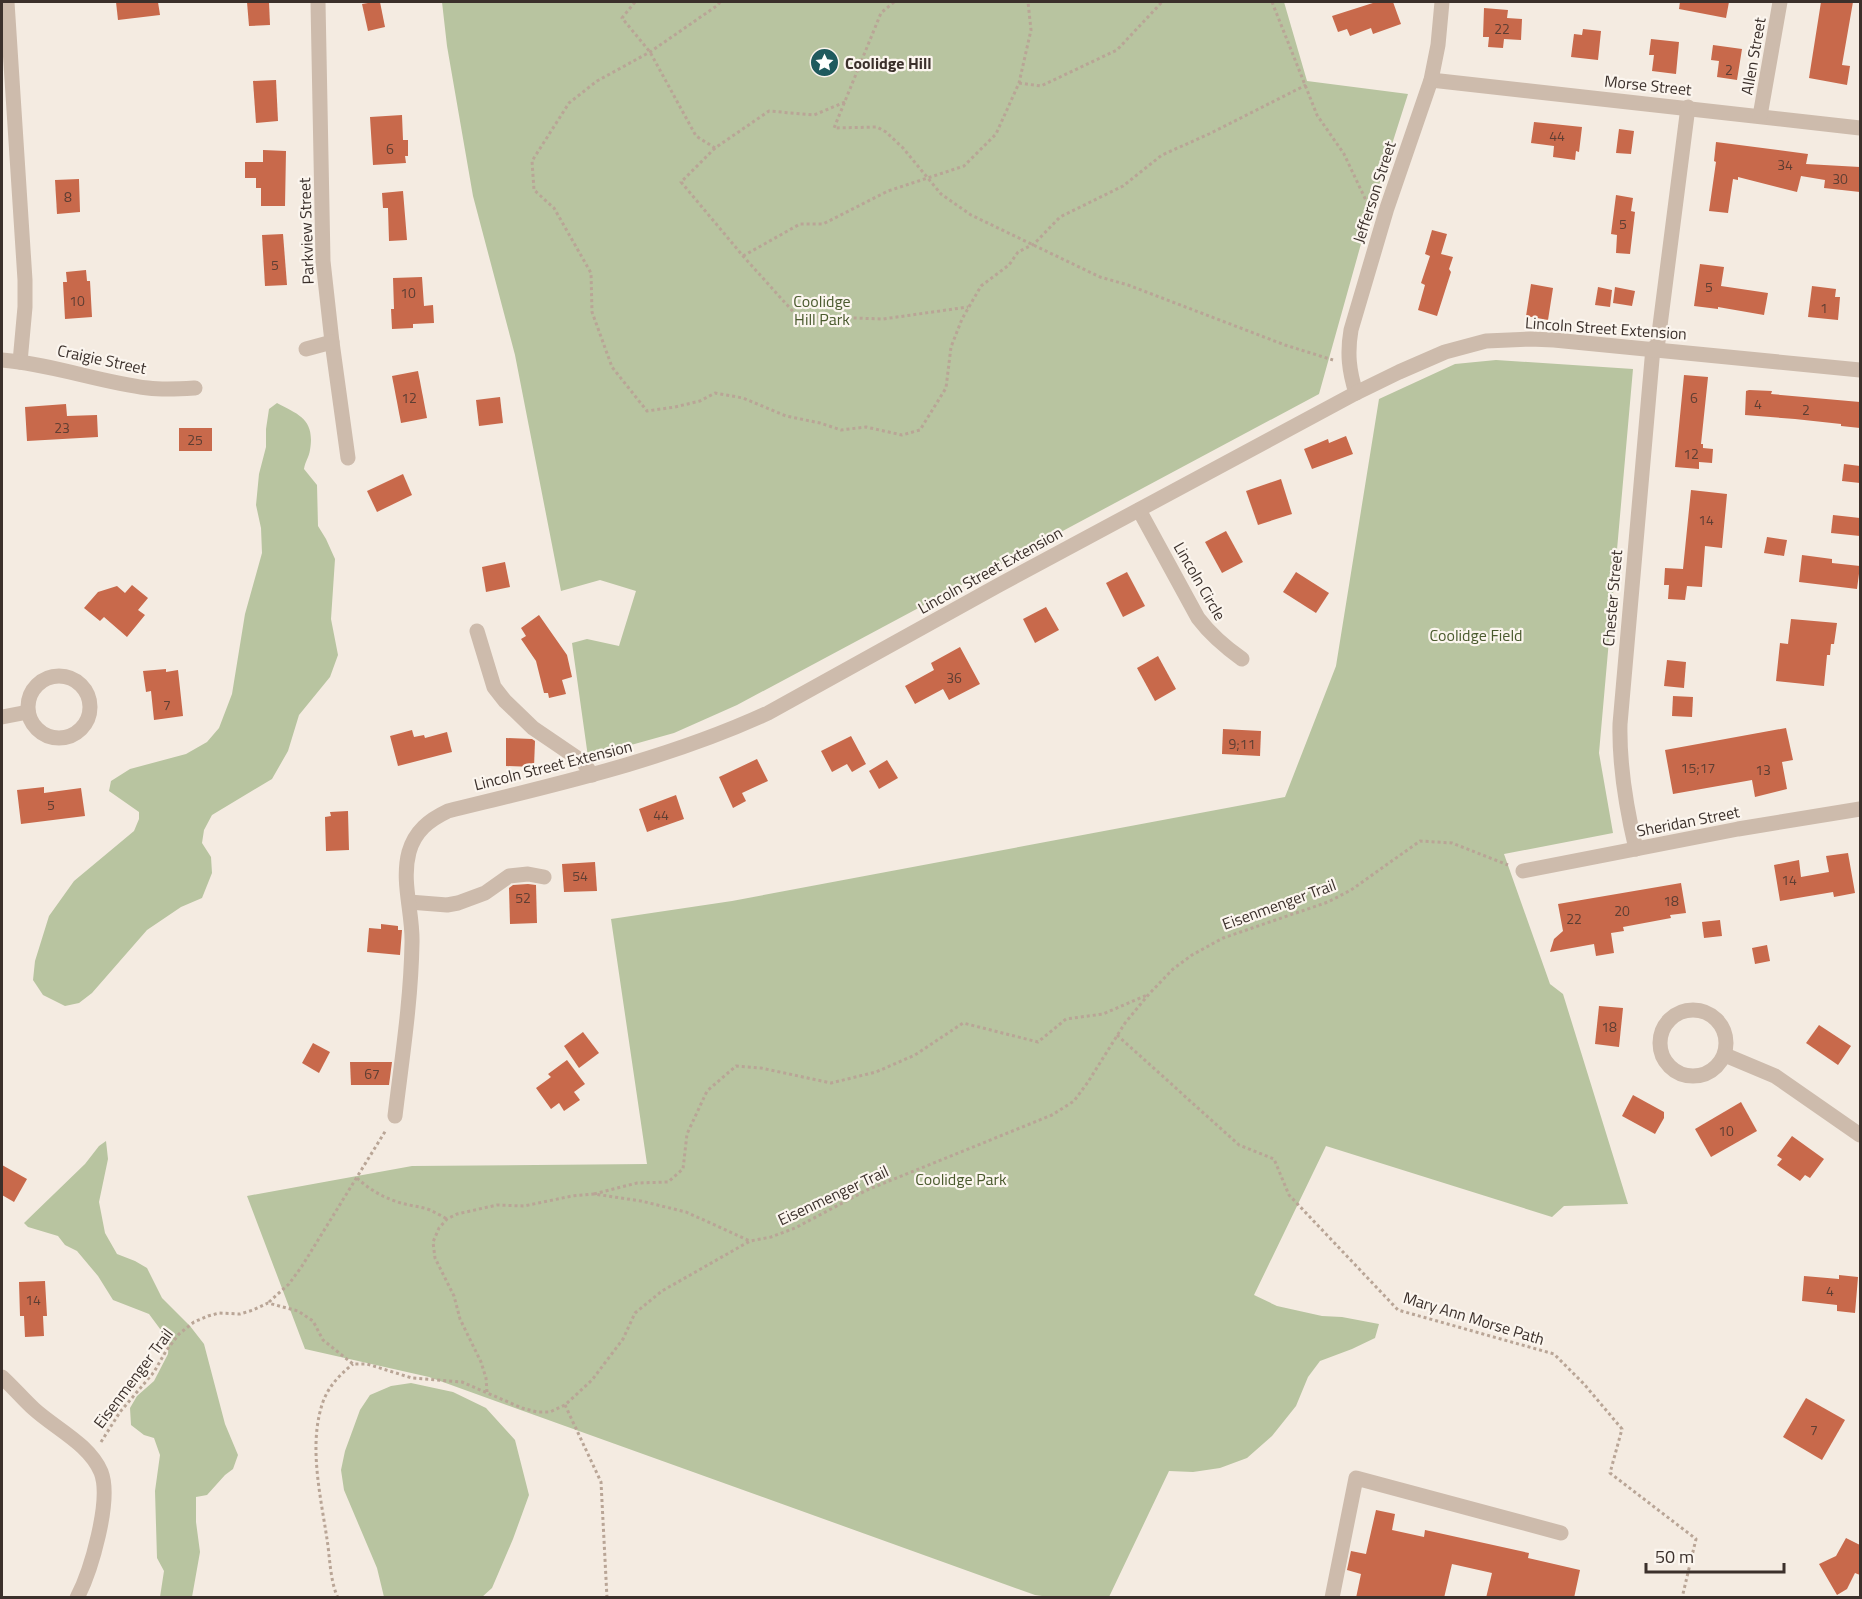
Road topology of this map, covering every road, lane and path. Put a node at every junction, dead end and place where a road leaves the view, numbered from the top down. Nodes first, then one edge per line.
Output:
1 (7, 2) edge
2 (318, 2) edge
3 (634, 2) edge
4 (720, 2) edge
5 (894, 2) edge
6 (1028, 2) edge
7 (1162, 2) edge
8 (1272, 2) edge
9 (1442, 2) edge
10 (1780, 2) edge
11 (650, 52) junction
12 (1431, 80) junction
13 (1019, 83) junction
14 (1306, 85) junction
15 (845, 102) junction
16 (1688, 107) junction
17 (1760, 116) junction
18 (1860, 128) edge
19 (715, 148) junction
20 (9, 159) edge
21 (927, 177) junction
22 (1382, 224) junction
23 (1034, 244) junction
24 (743, 256) junction
25 (968, 307) junction
26 (332, 342) junction
27 (1655, 349) junction
28 (306, 350) dead end
29 (2, 360) edge
30 (20, 362) junction
31 (1349, 364) junction
32 (1860, 370) edge
33 (195, 388) dead end
34 (1356, 393) junction
35 (348, 458) dead end
36 (1139, 510) junction
37 (477, 631) dead end
38 (1242, 659) dead end
39 (28, 712) junction
40 (2, 717) edge
41 (592, 775) junction
42 (1860, 809) edge
43 (1636, 849) junction
44 (1523, 871) joint
45 (544, 877) dead end
46 (409, 902) junction
47 (1149, 994) junction
48 (1117, 1035) junction
49 (1725, 1055) junction
50 (395, 1116) joint
51 (1860, 1135) edge
52 (357, 1178) junction
53 (594, 1194) junction
54 (447, 1219) junction
55 (750, 1241) junction
56 (268, 1303) junction
57 (353, 1364) junction
58 (2, 1377) edge
59 (487, 1393) junction
60 (565, 1405) junction
61 (88, 1453) junction
62 (1561, 1533) dead end
63 (77, 1598) edge
64 (338, 1598) edge
65 (607, 1598) edge
66 (1332, 1598) edge
67 (1682, 1598) edge

1 - 20 street
2 - 26 street, Parkview Street
3 - 11 path
4 - 11 path
5 - 15 path
6 - 13 path
7 - 13 path
8 - 14 path
9 - 12 street, Jefferson Street
10 - 17 street, Allen Street
11 - 19 path
11 - 25 path
12 - 16 street, Morse Street
12 - 22 street, Jefferson Street
13 - 21 path
14 - 22 path
14 - 23 path
15 - 19 path
15 - 21 path
16 - 17 street, Morse Street
16 - 27 street, Chester Street
17 - 18 street, Morse Street
19 - 24 path
20 - 30 street
21 - 23 path
21 - 24 path
22 - 31 street, Jefferson Street
23 - 25 path
23 - 31 path
24 - 25 path
26 - 28 street
26 - 35 street, Parkview Street
27 - 32 street, Lincoln Street Extension
27 - 34 street, Lincoln Street Extension
27 - 43 street, Chester Street
29 - 30 street, Craigie Street
30 - 33 street, Craigie Street
31 - 34 street, Jefferson Street
34 - 36 street, Lincoln Street Extension
36 - 38 street, Lincoln Circle
36 - 41 street, Lincoln Street Extension
37 - 41 street
39 - 39 street
39 - 40 street
41 - 46 street, Lincoln Street Extension
42 - 43 street, Sheridan Street
43 - 44 street, Sheridan Street
44 - 47 path, Eisenmenger Trail
45 - 46 street
46 - 50 street, Lincoln Street Extension
47 - 48 path, Eisenmenger Trail
47 - 53 path, Eisenmenger Trail
48 - 55 path, Eisenmenger Trail
48 - 67 path, Mary Ann Morse Path
49 - 49 street
49 - 51 street
50 - 52 path
52 - 54 path
52 - 56 path
53 - 54 path
53 - 55 path
54 - 59 path
55 - 60 path, Eisenmenger Trail
56 - 57 path, Eisenmenger Trail
56 - 61 path, Eisenmenger Trail
57 - 59 path, Eisenmenger Trail
57 - 64 path
58 - 61 street
59 - 60 path, Eisenmenger Trail
60 - 65 path
61 - 63 street
62 - 66 street

